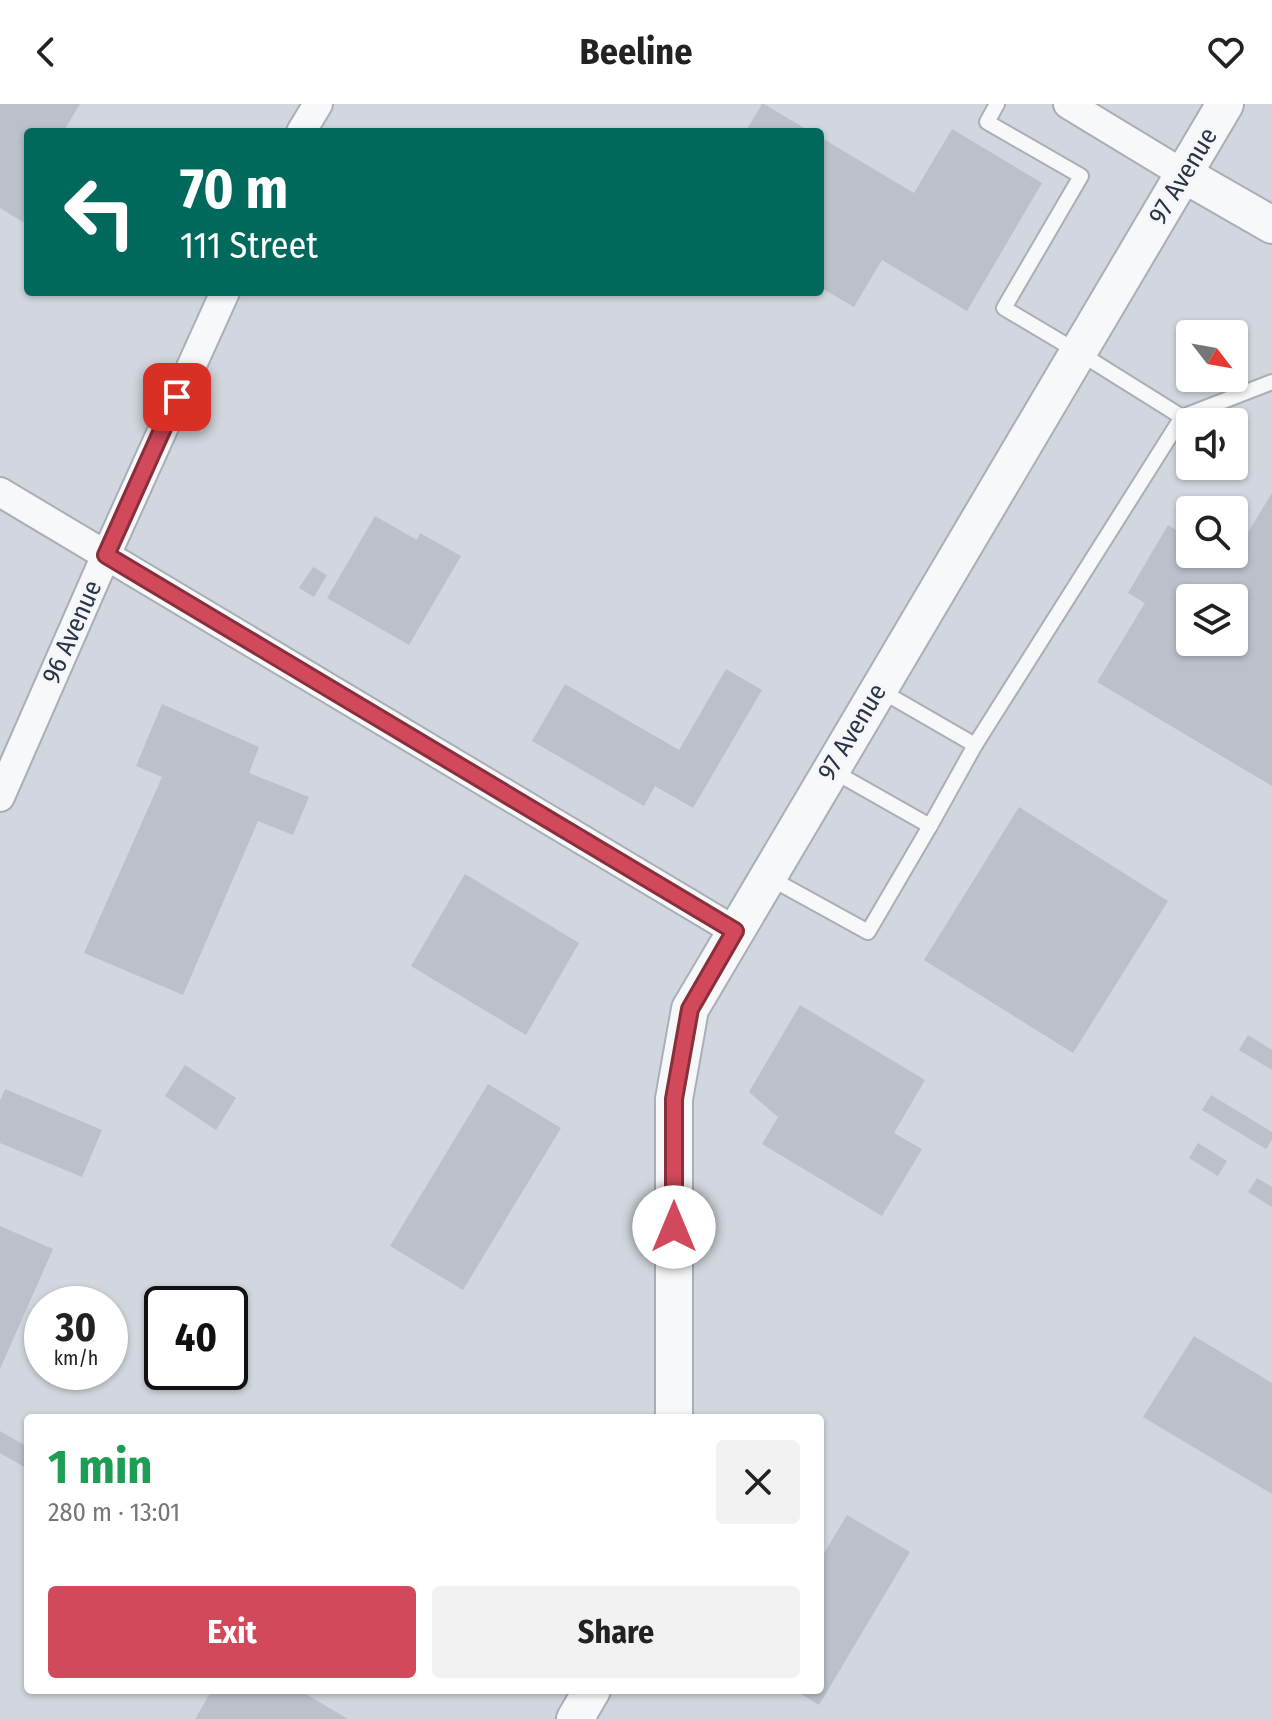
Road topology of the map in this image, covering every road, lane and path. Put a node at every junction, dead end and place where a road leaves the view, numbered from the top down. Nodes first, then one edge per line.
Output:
1 (318, 104) edge
2 (997, 104) edge
3 (1068, 104) edge
4 (1225, 104) edge
5 (303, 128) edge
6 (1185, 175) junction
7 (1272, 225) edge
8 (223, 296) edge
9 (1078, 352) junction
10 (1272, 382) edge
11 (1205, 408) edge
12 (1176, 413) edge
13 (1176, 427) edge
14 (0, 492) edge
15 (106, 555) junction
16 (878, 689) junction
17 (975, 745) junction
18 (830, 769) junction
19 (0, 797) edge
20 (930, 826) junction
21 (767, 876) junction
22 (735, 931) junction
23 (674, 1414) edge
24 (590, 1694) edge
25 (575, 1719) edge

1 - 5 street
2 - 9 lane
3 - 6 street
4 - 6 street, 97 Avenue
6 - 7 street
6 - 9 street, 97 Avenue
8 - 15 street, 96 Avenue
9 - 12 lane
9 - 16 street, 97 Avenue
10 - 11 lane
13 - 17 lane
14 - 15 street
15 - 19 street, 96 Avenue
15 - 22 street
16 - 17 lane
16 - 18 street, 97 Avenue
17 - 20 lane
18 - 20 lane
18 - 21 street, 97 Avenue
20 - 21 lane
21 - 22 street, 97 Avenue
22 - 23 street, 97 Avenue
24 - 25 street

